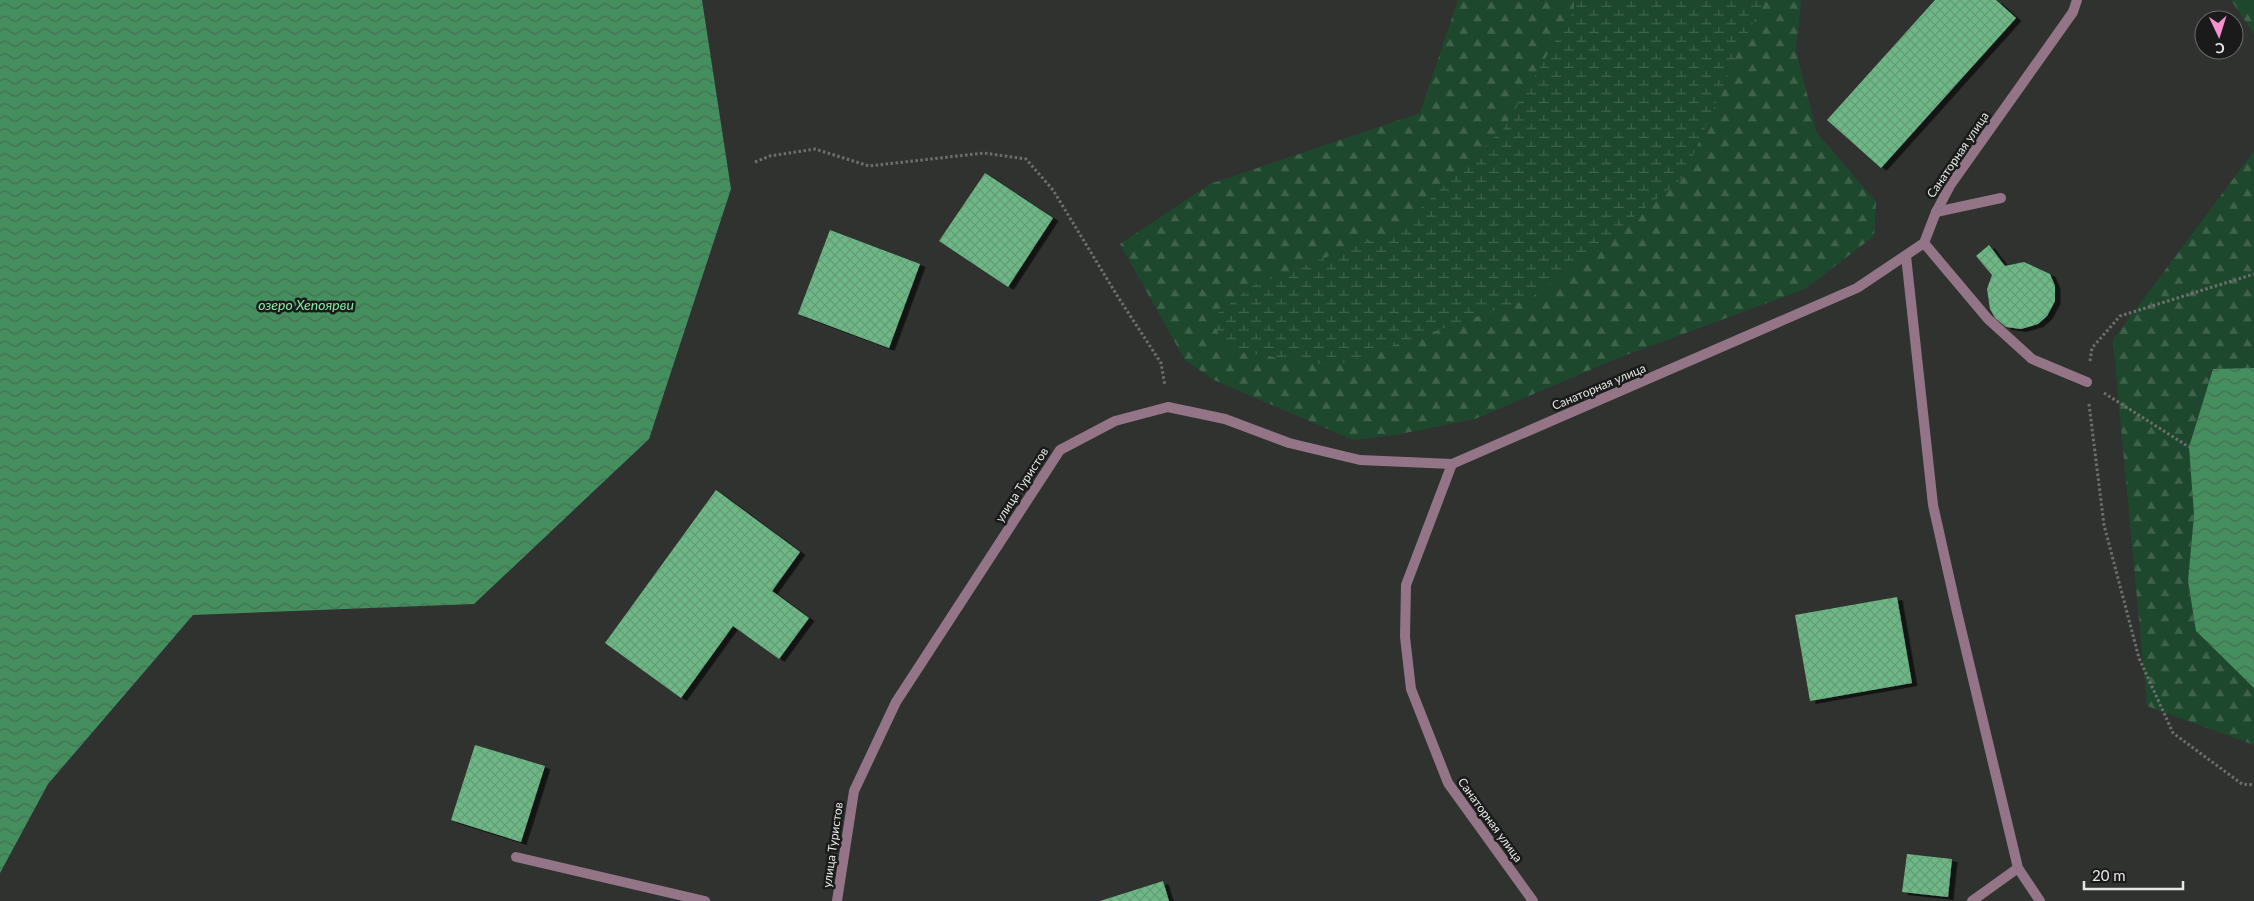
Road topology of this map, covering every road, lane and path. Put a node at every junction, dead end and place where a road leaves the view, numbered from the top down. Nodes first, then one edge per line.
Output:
1 (2077, 0) edge
2 (755, 162) dead end
3 (2001, 198) dead end
4 (1936, 212) junction
5 (1924, 243) junction
6 (1906, 256) junction
7 (2254, 274) edge
8 (2087, 382) junction
9 (1168, 407) junction
10 (2189, 447) dead end
11 (1452, 464) junction
12 (2254, 785) edge
13 (516, 857) dead end
14 (2018, 868) junction
15 (705, 901) edge
16 (838, 901) edge
17 (1533, 901) edge
18 (1972, 901) edge
19 (2040, 901) edge

1 - 4 street, Санаторная улица
2 - 9 path
3 - 4 street
4 - 5 street, Санаторная улица
5 - 6 street, Санаторная улица
5 - 8 street
6 - 11 street, Санаторная улица
6 - 14 street
7 - 8 path
8 - 10 path
8 - 12 path
9 - 11 street, улица Туристов
9 - 16 street, улица Туристов
11 - 17 street, Санаторная улица
13 - 15 street
14 - 18 street
14 - 19 street

